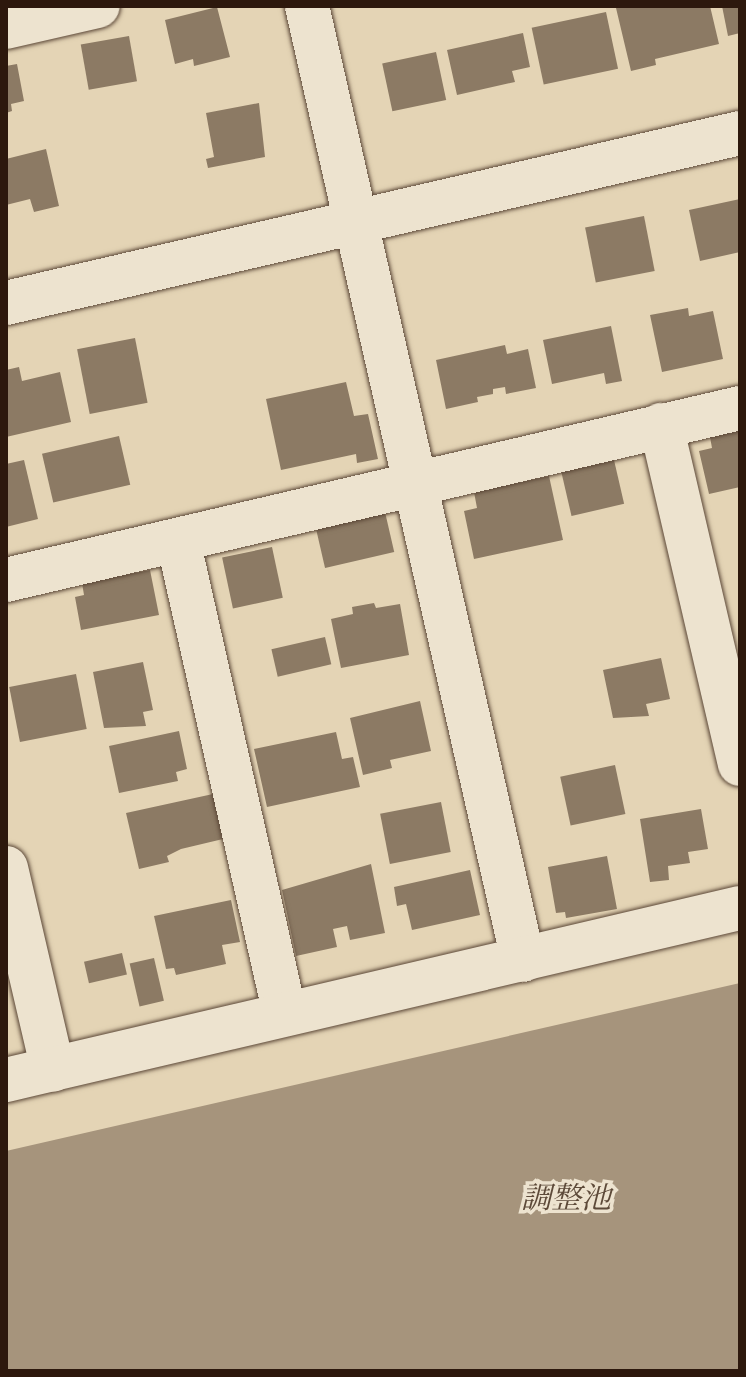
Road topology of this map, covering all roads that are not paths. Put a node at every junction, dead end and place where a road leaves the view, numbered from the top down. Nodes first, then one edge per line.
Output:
1 (98, 6) edge
2 (307, 6) edge
3 (51, 11) edge
4 (6, 27) edge
5 (740, 133) edge
6 (357, 223) junction
7 (6, 303) edge
8 (740, 408) edge
9 (661, 425) junction
10 (417, 484) junction
11 (178, 540) junction
12 (6, 580) edge
13 (740, 764) edge
14 (6, 868) edge
15 (740, 908) edge
16 (523, 960) junction
17 (285, 1013) junction
18 (53, 1070) junction
19 (6, 1080) edge

1 - 3 street
2 - 6 street
3 - 4 street
5 - 6 street
6 - 7 street
6 - 10 street
8 - 9 street
9 - 10 street
9 - 13 street
10 - 11 street
10 - 16 street
11 - 12 street
11 - 17 street
14 - 18 street
15 - 16 street
16 - 17 street
17 - 18 street
18 - 19 street

